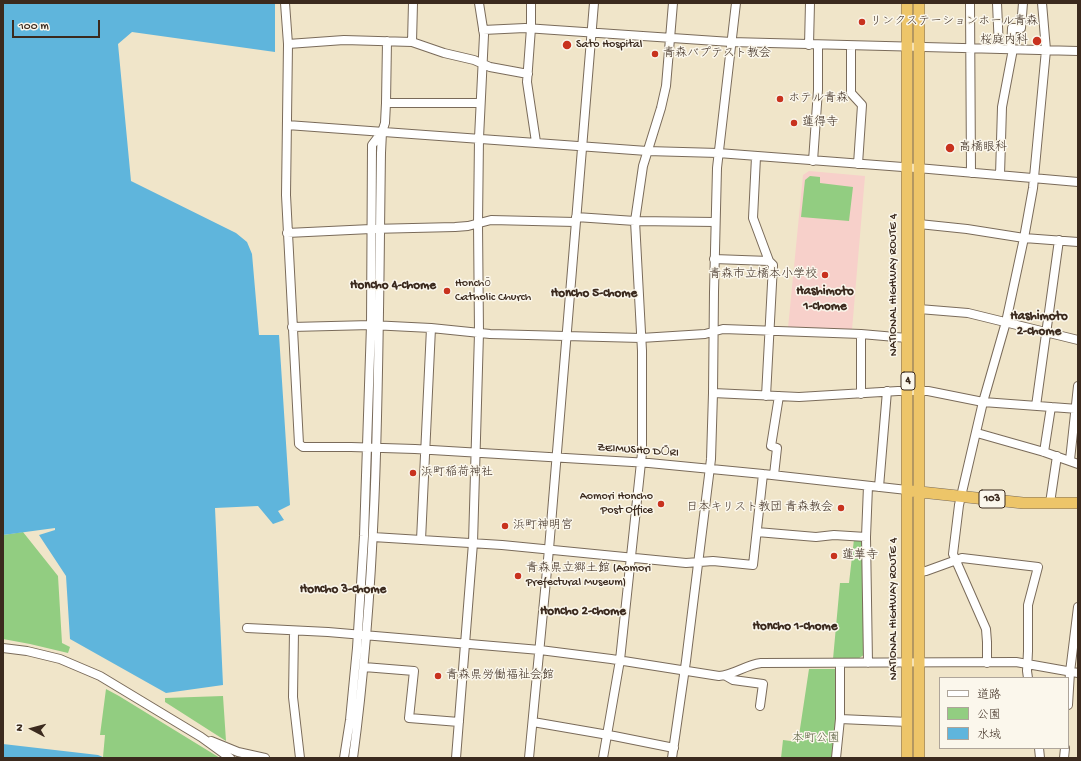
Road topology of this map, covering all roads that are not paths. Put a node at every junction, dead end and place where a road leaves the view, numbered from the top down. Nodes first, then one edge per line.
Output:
1 (285, 3) edge
2 (413, 3) edge
3 (479, 3) edge
4 (531, 3) edge
5 (594, 3) edge
6 (673, 3) edge
7 (736, 3) edge
8 (810, 3) edge
9 (907, 3) edge
10 (919, 3) edge
11 (970, 3) edge
12 (997, 3) edge
13 (1023, 3) edge
14 (1042, 3) edge
15 (531, 28) junction
16 (483, 30) junction
17 (592, 33) junction
18 (670, 38) junction
19 (387, 41) junction
20 (412, 42) junction
21 (731, 42) junction
22 (288, 44) junction
23 (814, 45) junction
24 (851, 46) junction
25 (907, 47) junction
26 (919, 47) junction
27 (971, 48) junction
28 (999, 49) junction
29 (1012, 49) junction
30 (1046, 50) junction
31 (1078, 51) edge
32 (482, 63) junction
33 (528, 74) junction
34 (386, 102) junction
35 (480, 103) junction
36 (287, 125) junction
37 (382, 132) junction
38 (479, 138) junction
39 (536, 142) junction
40 (582, 146) junction
41 (647, 150) junction
42 (718, 153) junction
43 (756, 157) junction
44 (813, 161) junction
45 (858, 164) junction
46 (907, 168) junction
47 (919, 168) junction
48 (971, 173) junction
49 (1000, 175) junction
50 (1034, 178) junction
51 (1078, 182) edge
52 (576, 219) junction
53 (635, 221) junction
54 (715, 222) junction
55 (478, 223) junction
56 (919, 224) junction
57 (380, 228) junction
58 (371, 229) junction
59 (287, 233) junction
60 (1024, 238) junction
61 (1059, 240) junction
62 (1078, 242) edge
63 (714, 259) junction
64 (769, 261) junction
65 (919, 309) junction
66 (1006, 322) junction
67 (375, 325) junction
68 (292, 327) junction
69 (431, 328) junction
70 (770, 330) junction
71 (714, 332) junction
72 (1047, 332) junction
73 (478, 333) junction
74 (861, 334) junction
75 (566, 336) junction
76 (641, 338) junction
77 (908, 338) junction
78 (1078, 340) edge
79 (1078, 386) edge
80 (887, 391) junction
81 (913, 391) junction
82 (714, 393) junction
83 (861, 394) junction
84 (766, 396) junction
85 (779, 396) junction
86 (984, 402) junction
87 (1036, 406) junction
88 (1051, 407) junction
89 (1077, 409) edge
90 (977, 433) junction
91 (367, 447) junction
92 (376, 447) junction
93 (426, 450) junction
94 (475, 452) junction
95 (1044, 452) junction
96 (1057, 456) junction
97 (557, 457) junction
98 (1074, 462) edge
99 (642, 463) junction
100 (710, 469) junction
101 (763, 474) junction
102 (774, 475) junction
103 (868, 486) junction
104 (879, 487) junction
105 (907, 490) junction
106 (918, 491) junction
107 (960, 496) junction
108 (1050, 503) junction
109 (1078, 503) edge
110 (757, 532) junction
111 (373, 537) junction
112 (866, 537) junction
113 (421, 540) junction
114 (473, 543) junction
115 (549, 549) junction
116 (632, 557) junction
117 (956, 560) junction
118 (699, 562) junction
119 (919, 572) junction
120 (1078, 607) edge
121 (247, 628) dead end
122 (294, 631) junction
123 (357, 635) junction
124 (366, 636) junction
125 (466, 643) junction
126 (3, 648) edge
127 (540, 650) junction
128 (620, 660) junction
129 (840, 663) junction
130 (868, 663) junction
131 (908, 663) junction
132 (919, 663) junction
133 (987, 663) junction
134 (1027, 664) junction
135 (364, 667) junction
136 (685, 671) junction
137 (1074, 672) edge
138 (726, 676) junction
139 (1028, 677) edge
140 (1069, 700) edge
141 (760, 706) dead end
142 (840, 719) junction
143 (459, 722) junction
144 (533, 722) junction
145 (908, 722) junction
146 (608, 735) junction
147 (201, 737) junction
148 (674, 748) junction
149 (230, 758) edge
150 (265, 758) edge
151 (300, 758) edge
152 (344, 758) edge
153 (353, 758) edge
154 (456, 758) edge
155 (529, 758) edge
156 (603, 758) edge
157 (672, 758) edge
158 (836, 758) edge
159 (907, 758) edge
160 (919, 758) edge

1 - 22 street
2 - 20 street
3 - 16 street
4 - 15 street
5 - 17 street
6 - 18 street
7 - 21 street
8 - 23 street
9 - 25 highway, NATIONAL HIGHWAY ROUTE 4 / 4
10 - 26 highway, NATIONAL HIGHWAY ROUTE 4 / 4
11 - 27 street
12 - 28 street
13 - 29 street
14 - 30 street
15 - 16 street
15 - 17 street
15 - 33 street
16 - 32 street
17 - 18 street
17 - 40 street
18 - 21 street
18 - 41 street
19 - 20 street
19 - 22 street
19 - 34 street
20 - 32 street
21 - 23 street
21 - 42 street
22 - 36 street
23 - 24 street
23 - 44 street
24 - 25 street
24 - 45 street
25 - 26 street
25 - 46 highway, NATIONAL HIGHWAY ROUTE 4 / 4
26 - 27 street
26 - 47 highway, NATIONAL HIGHWAY ROUTE 4 / 4
27 - 28 street
27 - 48 street
28 - 29 street
29 - 30 street
29 - 49 street
30 - 31 street
30 - 50 street
32 - 33 street
32 - 35 street
33 - 39 street
34 - 35 street
34 - 37 street
35 - 38 street
36 - 37 street
36 - 59 street
37 - 38 street
37 - 57 street
37 - 58 street
38 - 39 street
38 - 55 street
39 - 40 street
40 - 41 street
40 - 52 street
41 - 42 street
41 - 53 street
42 - 43 street
42 - 54 street
43 - 44 street
43 - 64 street
44 - 45 street
45 - 46 street
46 - 47 street
46 - 77 highway, NATIONAL HIGHWAY ROUTE 4 / 4
47 - 48 street
47 - 56 highway, NATIONAL HIGHWAY ROUTE 4 / 4
48 - 49 street
49 - 50 street
50 - 51 street
50 - 60 street
52 - 53 street
52 - 55 street
52 - 75 street
53 - 54 street
53 - 76 street
54 - 63 street
55 - 57 street
55 - 73 street
56 - 60 street
56 - 65 highway, NATIONAL HIGHWAY ROUTE 4 / 4
57 - 58 street
57 - 67 street
58 - 59 street
58 - 67 street
59 - 68 street
60 - 61 street
60 - 66 street
61 - 62 street
61 - 72 street
63 - 64 street
63 - 71 street
64 - 70 street
65 - 66 street
65 - 81 highway, NATIONAL HIGHWAY ROUTE 4 / 4
66 - 72 street
66 - 86 street
67 - 68 street
67 - 69 street
67 - 91 street
67 - 92 street
68 - 91 street, ZEIMUSHO DŌRI
69 - 73 street
69 - 93 street
70 - 71 street
70 - 74 street
70 - 84 street
71 - 76 street
71 - 82 street
72 - 78 street
72 - 87 street
73 - 75 street
73 - 94 street
74 - 77 street
74 - 83 street
75 - 76 street
75 - 97 street
76 - 99 street
77 - 81 highway, NATIONAL HIGHWAY ROUTE 4 / 4
79 - 89 street
80 - 81 street
80 - 83 street
80 - 104 street
81 - 86 street
81 - 105 highway, NATIONAL HIGHWAY ROUTE 4 / 4
81 - 106 highway, NATIONAL HIGHWAY ROUTE 4 / 4
82 - 84 street
82 - 100 street
83 - 85 street
84 - 85 street
85 - 102 street
86 - 87 street
86 - 90 street
87 - 88 street
88 - 89 street
88 - 95 street
89 - 98 street
90 - 95 street
90 - 107 street
91 - 92 street, ZEIMUSHO DŌRI
91 - 123 street
92 - 93 street, ZEIMUSHO DŌRI
92 - 111 street
93 - 94 street, ZEIMUSHO DŌRI
93 - 113 street
94 - 97 street, ZEIMUSHO DŌRI
94 - 114 street
95 - 96 street
96 - 98 street
96 - 108 street
97 - 99 street, ZEIMUSHO DŌRI
97 - 115 street
99 - 100 street, ZEIMUSHO DŌRI
99 - 116 street
100 - 101 street, ZEIMUSHO DŌRI
100 - 118 street
101 - 102 street, ZEIMUSHO DŌRI
101 - 110 street
102 - 103 street, ZEIMUSHO DŌRI
103 - 104 street, ZEIMUSHO DŌRI
103 - 112 street
104 - 105 street, ZEIMUSHO DŌRI
105 - 106 highway, 103
105 - 131 highway, NATIONAL HIGHWAY ROUTE 4 / 4
106 - 107 highway, 103
106 - 119 highway, NATIONAL HIGHWAY ROUTE 4 / 4
107 - 108 highway, 103
107 - 117 street
108 - 109 highway, 103
110 - 112 street
110 - 118 street
111 - 113 street
111 - 124 street
112 - 130 street
113 - 114 street
114 - 115 street
114 - 125 street
115 - 116 street
115 - 127 street
116 - 118 street
116 - 128 street
117 - 119 street
117 - 133 street
117 - 134 street
118 - 136 street
119 - 132 highway, NATIONAL HIGHWAY ROUTE 4 / 4
120 - 137 street
121 - 122 street
122 - 123 street
122 - 151 street
123 - 124 street
123 - 152 street
124 - 125 street
124 - 135 street
125 - 127 street
125 - 143 street
126 - 147 street
127 - 128 street
127 - 144 street
128 - 136 street
128 - 146 street
129 - 130 street
129 - 138 street
129 - 142 street
130 - 131 street
131 - 132 street
131 - 145 highway, NATIONAL HIGHWAY ROUTE 4 / 4
132 - 133 street
132 - 160 highway, NATIONAL HIGHWAY ROUTE 4 / 4
133 - 134 street
134 - 137 street
134 - 139 street
135 - 143 street
135 - 153 street
136 - 138 street
136 - 148 street
137 - 140 street
138 - 141 street
142 - 145 street
142 - 158 street
143 - 154 street
144 - 146 street
144 - 155 street
145 - 159 highway, NATIONAL HIGHWAY ROUTE 4 / 4
146 - 148 street
146 - 156 street
147 - 149 street
147 - 150 street
148 - 157 street

